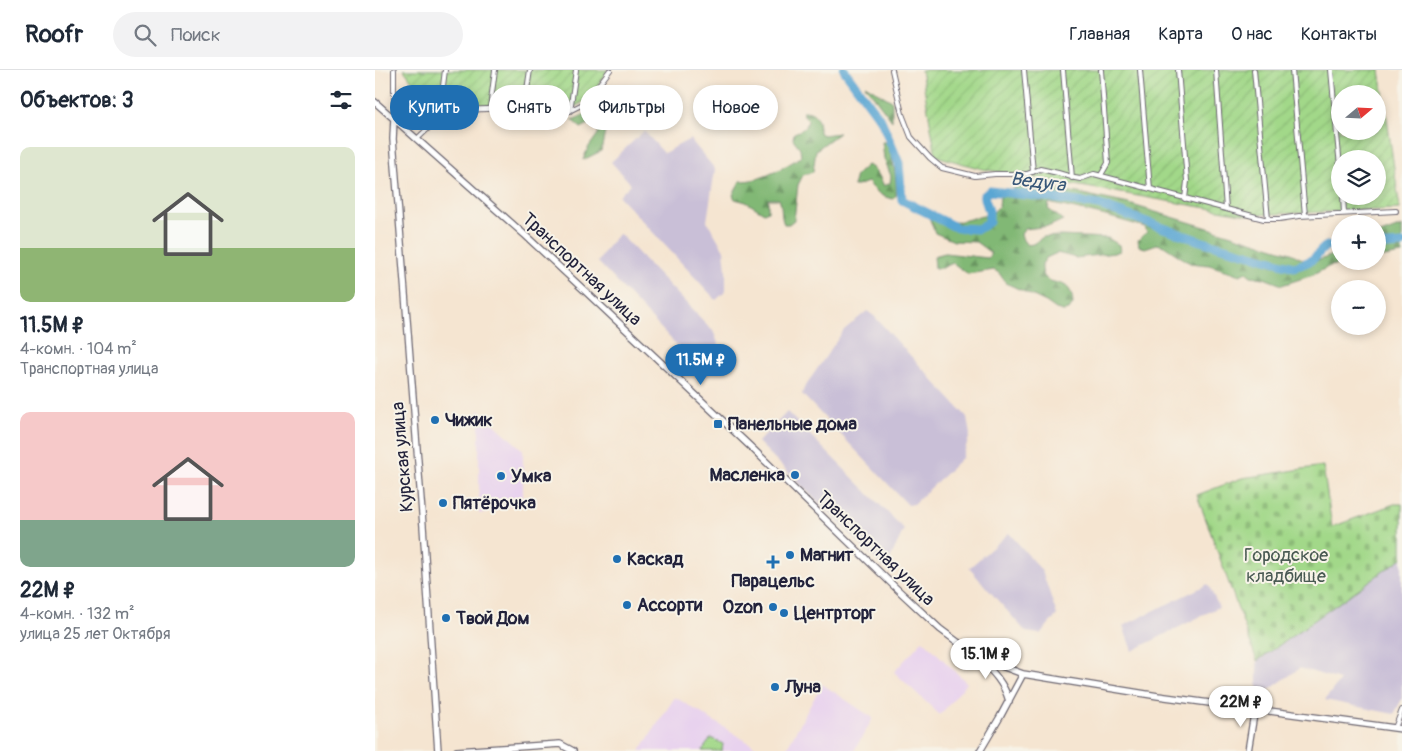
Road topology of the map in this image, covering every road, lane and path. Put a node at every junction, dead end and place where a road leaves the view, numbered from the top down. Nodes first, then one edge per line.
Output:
1 (394, 70) edge
2 (445, 70) edge
3 (495, 70) edge
4 (530, 70) edge
5 (576, 70) edge
6 (611, 70) edge
7 (892, 70) edge
8 (1024, 70) edge
9 (1063, 70) edge
10 (1101, 70) edge
11 (1140, 70) edge
12 (1178, 70) edge
13 (1216, 70) edge
14 (1254, 70) edge
15 (1292, 70) edge
16 (1331, 70) edge
17 (394, 85) edge
18 (443, 85) edge
19 (493, 85) edge
20 (528, 85) edge
21 (375, 102) edge
22 (570, 111) joint
23 (390, 115) edge
24 (393, 130) edge
25 (407, 130) edge
26 (426, 130) edge
27 (417, 139) junction
28 (1338, 150) edge
29 (1033, 172) junction
30 (1101, 175) junction
31 (1073, 178) junction
32 (1150, 189) junction
33 (1185, 199) junction
34 (1344, 205) edge
35 (1226, 209) junction
36 (1396, 211) dead end
37 (1344, 213) junction
38 (1305, 215) junction
39 (1268, 219) junction
40 (973, 652) junction
41 (1023, 674) junction
42 (1009, 701) junction
43 (1255, 708) junction
44 (1402, 710) edge
45 (1395, 728) junction
46 (1402, 729) edge
47 (485, 750) edge
48 (438, 751) edge
49 (457, 751) edge
50 (573, 751) edge
51 (980, 751) edge
52 (1249, 751) edge

1 - 17 street, Курская улица
2 - 18 street
3 - 19 street
4 - 20 street
5 - 22 street
6 - 22 street
7 - 29 street
8 - 29 street
9 - 31 street
10 - 30 street
11 - 32 street
12 - 33 street
13 - 35 street
14 - 39 street
15 - 38 street
16 - 28 street
21 - 23 main road, Транспортная улица
24 - 48 main road, Курская улица
25 - 27 main road, Транспортная улица
26 - 27 street
27 - 40 main road, Транспортная улица
29 - 31 street
30 - 31 street
30 - 32 street
32 - 33 street
33 - 35 street
34 - 37 street
35 - 39 street
36 - 37 street
37 - 38 street
38 - 39 street
40 - 41 main road, Транспортная улица
40 - 42 main road
41 - 42 main road
41 - 43 main road, Транспортная улица
42 - 51 main road
43 - 45 main road, Транспортная улица
43 - 52 main road
44 - 45 street
45 - 46 main road, Транспортная улица
47 - 49 main road
47 - 50 main road

